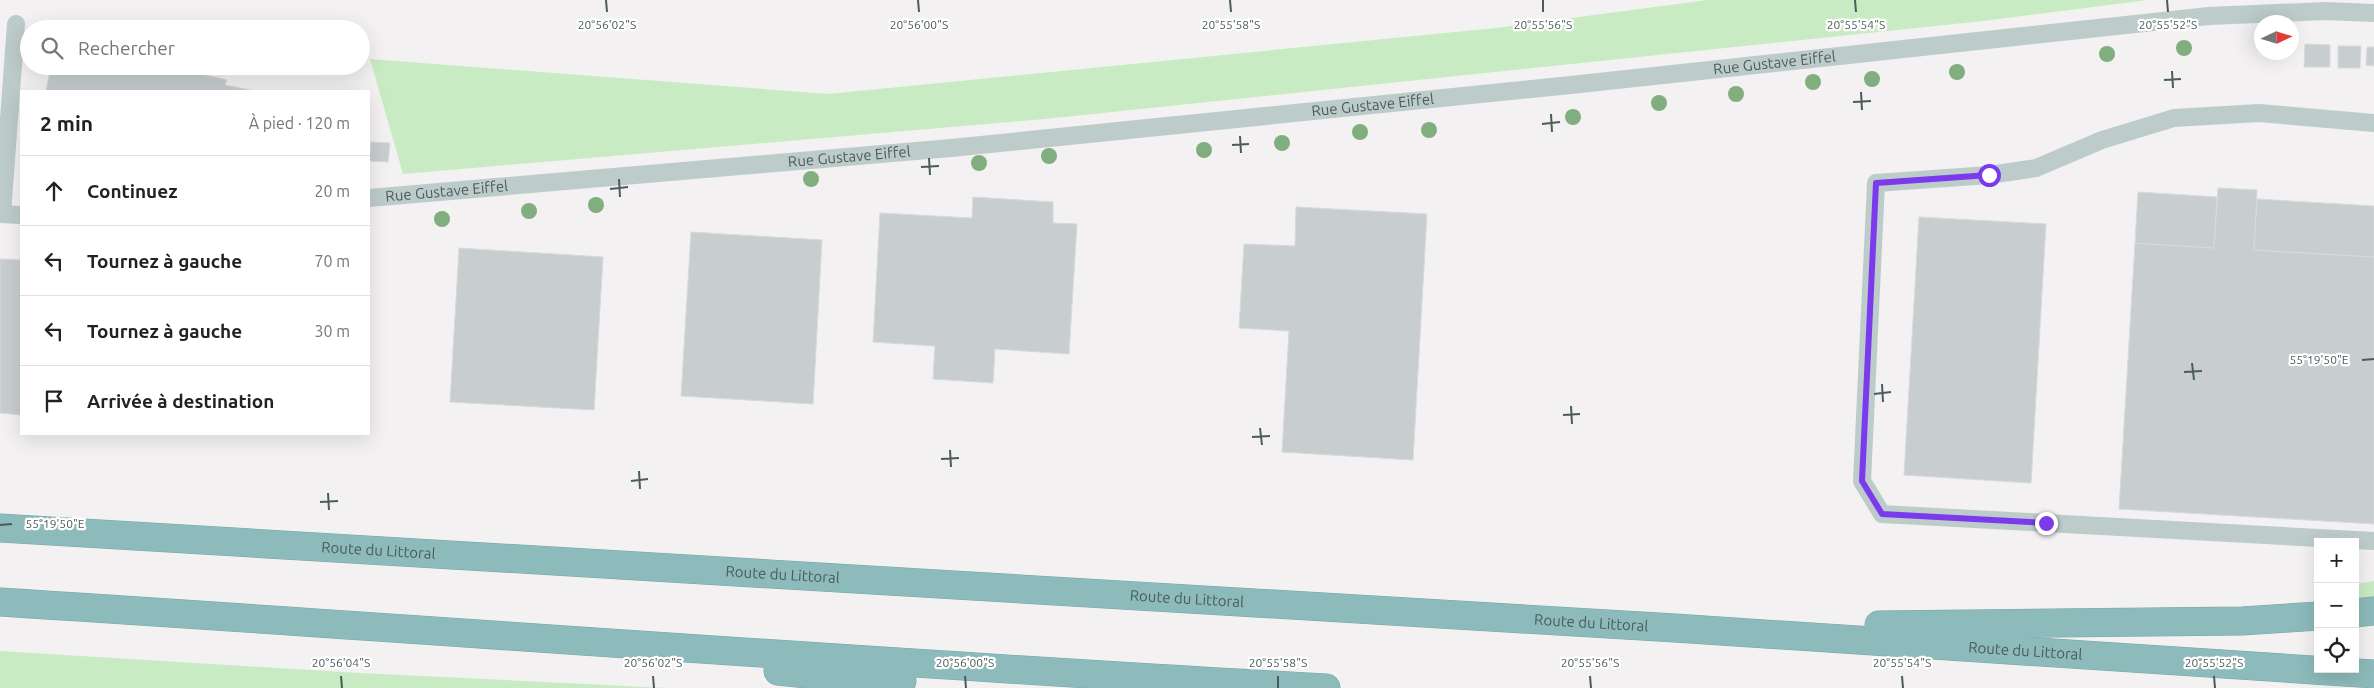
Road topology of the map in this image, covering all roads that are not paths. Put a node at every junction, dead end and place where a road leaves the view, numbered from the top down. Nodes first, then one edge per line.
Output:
1 (2374, 13) edge
2 (16, 24) dead end
3 (2374, 123) edge
4 (370, 198) edge
5 (1, 214) edge
6 (20, 215) edge
7 (0, 528) edge
8 (2374, 541) edge
9 (0, 602) edge
10 (2374, 611) edge
11 (2359, 613) edge
12 (2314, 616) edge
13 (1675, 628) junction
14 (429, 629) junction
15 (2374, 674) edge
16 (1023, 688) edge
17 (1326, 688) edge

1 - 4 lane, Rue Gustave Eiffel
2 - 5 lane
3 - 8 lane
5 - 6 lane
7 - 13 highway, Route du Littoral
9 - 14 highway
10 - 11 highway
12 - 13 highway
13 - 15 highway, Route du Littoral
14 - 16 highway
14 - 17 highway

